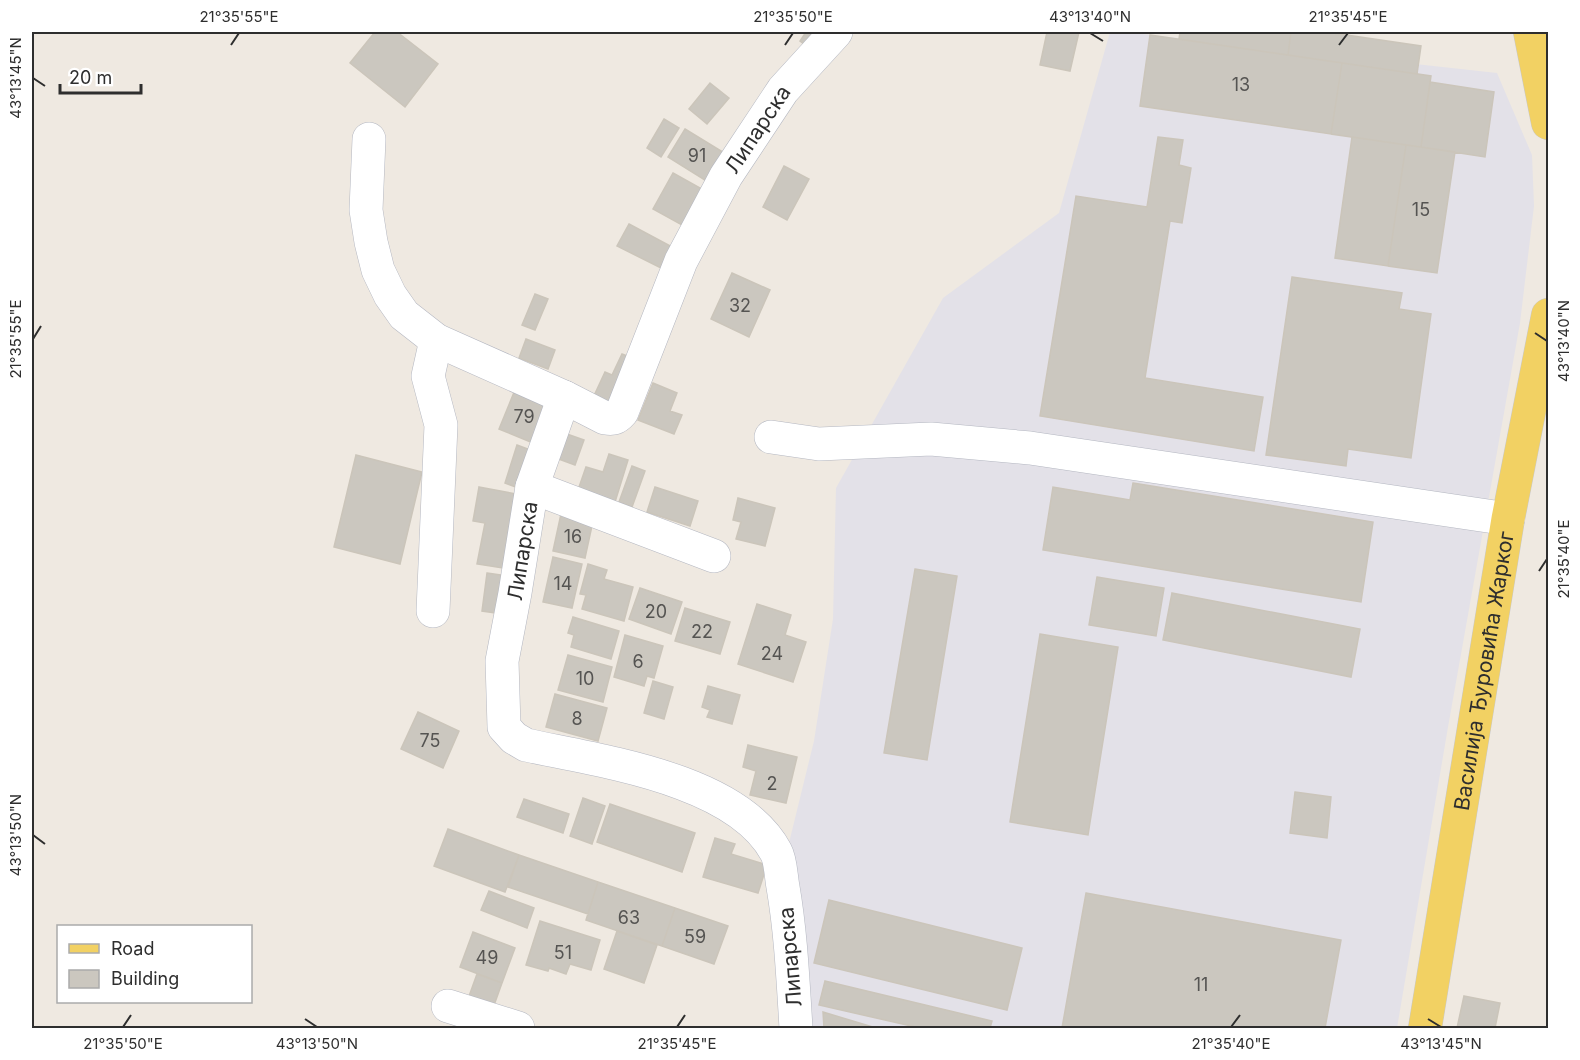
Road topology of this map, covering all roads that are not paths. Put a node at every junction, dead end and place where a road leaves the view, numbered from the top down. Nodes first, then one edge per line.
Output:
1 (836, 32) edge
2 (1530, 32) edge
3 (1548, 123) edge
4 (369, 139) dead end
5 (1548, 315) edge
6 (436, 340) junction
7 (564, 397) junction
8 (771, 437) dead end
9 (532, 487) junction
10 (1508, 519) junction
11 (714, 556) dead end
12 (433, 611) dead end
13 (448, 1006) dead end
14 (518, 1029) edge
15 (796, 1029) edge
16 (1425, 1029) edge

1 - 7 street, Липарска
2 - 3 main road
4 - 6 street
5 - 10 main road, Василија Ђуровића Жарког
6 - 7 street
6 - 12 street
7 - 9 street, Липарска
8 - 10 street
9 - 11 street
9 - 15 street, Липарска
10 - 16 main road, Василија Ђуровића Жарког
13 - 14 street

